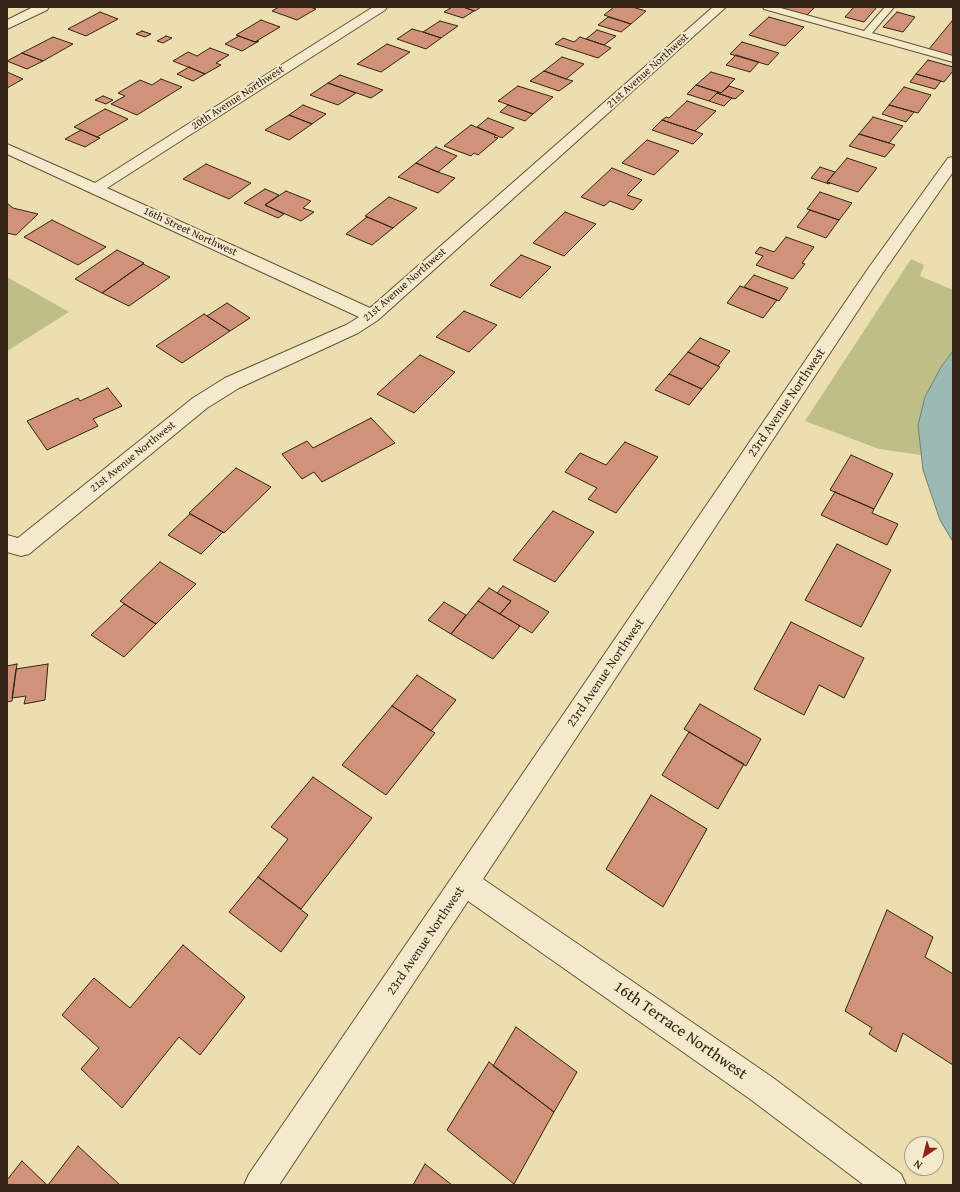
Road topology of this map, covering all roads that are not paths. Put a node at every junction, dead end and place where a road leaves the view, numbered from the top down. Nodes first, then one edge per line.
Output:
1 (43, 7) edge
2 (381, 7) edge
3 (720, 7) edge
4 (767, 7) edge
5 (890, 7) edge
6 (7, 25) edge
7 (866, 34) junction
8 (953, 59) edge
9 (7, 148) edge
10 (953, 161) edge
11 (96, 189) junction
12 (372, 316) junction
13 (14, 546) edge
14 (466, 883) junction
15 (260, 1185) edge
16 (890, 1185) edge

1 - 6 street
2 - 11 street, 20th Avenue Northwest
3 - 12 street, 21st Avenue Northwest
4 - 7 lane
5 - 7 lane
7 - 8 lane
9 - 11 street, 16th Street Northwest
10 - 14 street, 23rd Avenue Northwest
11 - 12 street, 16th Street Northwest
12 - 13 street, 21st Avenue Northwest
14 - 15 street, 23rd Avenue Northwest
14 - 16 street, 16th Terrace Northwest

